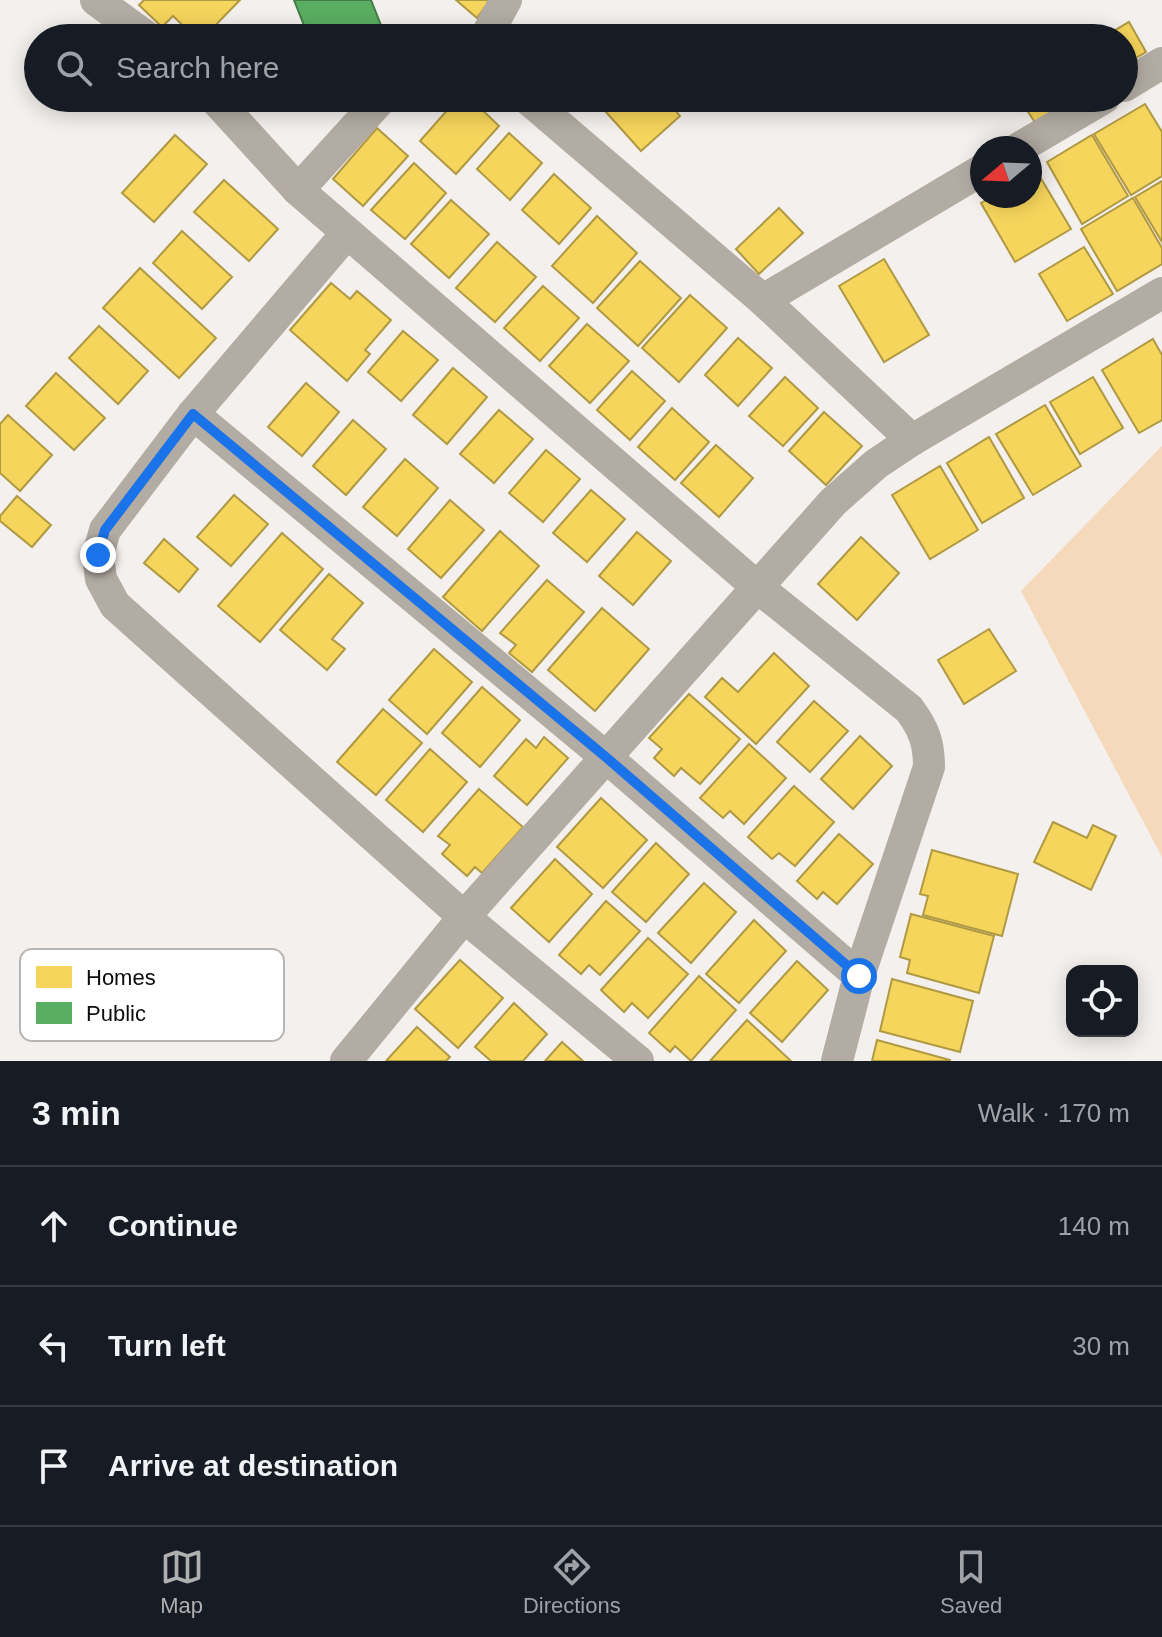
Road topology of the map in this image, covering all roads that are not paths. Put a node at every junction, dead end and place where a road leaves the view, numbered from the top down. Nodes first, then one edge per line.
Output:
1 (96, 0) edge
2 (506, 0) edge
3 (129, 24) edge
4 (493, 24) edge
5 (1162, 63) edge
6 (1138, 78) edge
7 (227, 112) edge
8 (369, 112) edge
9 (543, 112) edge
10 (1080, 112) edge
11 (1039, 136) edge
12 (970, 177) edge
13 (298, 190) junction
14 (347, 233) junction
15 (1162, 293) edge
16 (763, 300) junction
17 (193, 414) junction
18 (912, 440) junction
19 (756, 586) junction
20 (607, 758) junction
21 (464, 917) junction
22 (859, 976) junction
23 (346, 1061) edge
24 (638, 1061) edge
25 (837, 1061) edge

1 - 3 street
2 - 4 street
5 - 6 street
7 - 13 street
8 - 13 street
9 - 16 street
10 - 11 street
12 - 16 street
13 - 14 street
14 - 17 street
14 - 19 street
15 - 18 street
16 - 18 street
17 - 20 street
17 - 21 street
18 - 19 street
19 - 20 street
19 - 22 street
20 - 21 street
20 - 22 street
21 - 23 street
21 - 24 street
22 - 25 street

